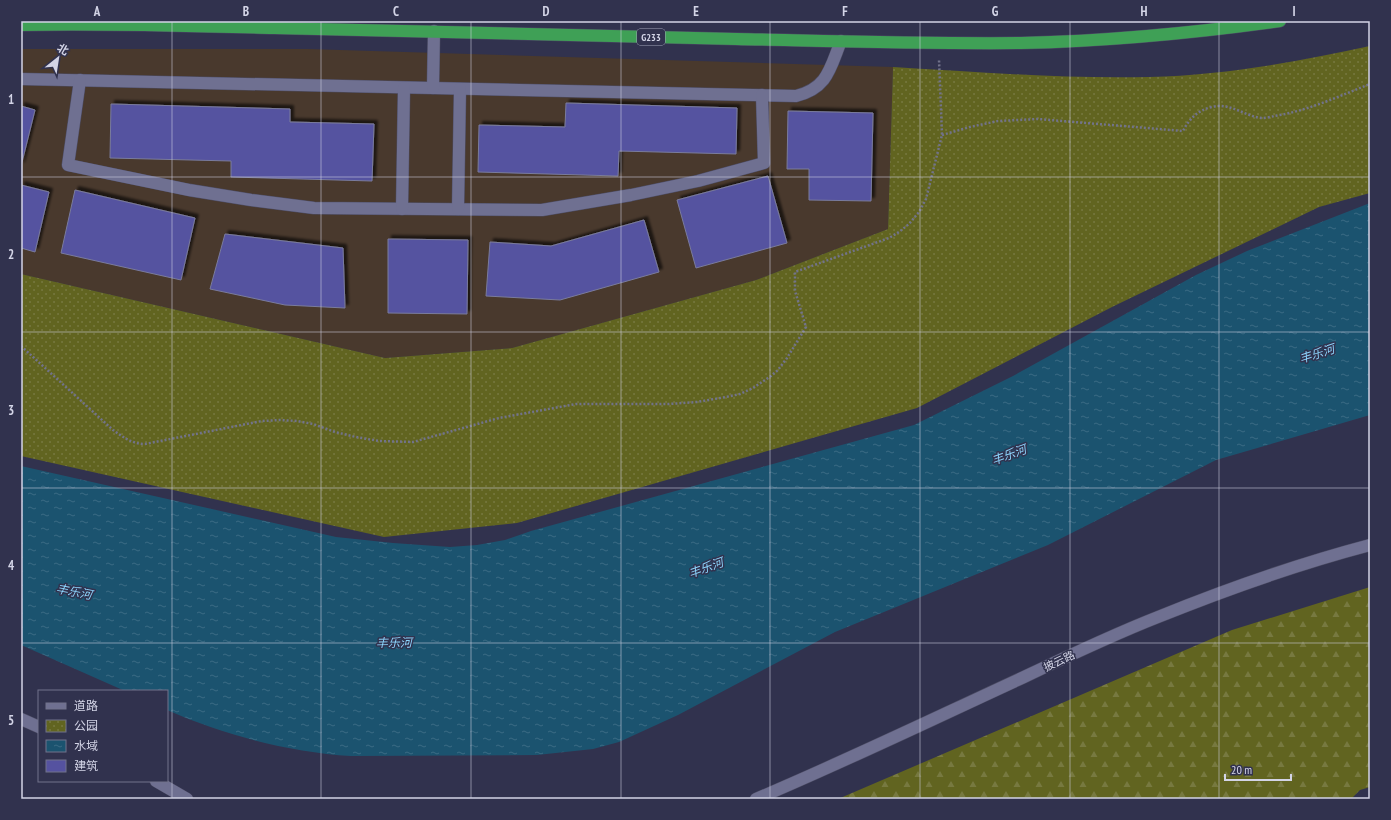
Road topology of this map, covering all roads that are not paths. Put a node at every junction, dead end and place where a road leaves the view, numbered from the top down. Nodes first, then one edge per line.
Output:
1 (1280, 21) edge
2 (21, 25) edge
3 (434, 31) junction
4 (841, 41) junction
5 (21, 79) edge
6 (80, 80) junction
7 (404, 88) junction
8 (433, 88) junction
9 (460, 89) junction
10 (762, 96) junction
11 (402, 209) junction
12 (458, 210) junction
13 (1370, 545) edge
14 (21, 719) edge
15 (38, 727) edge
16 (158, 782) edge
17 (187, 799) edge
18 (756, 799) edge

1 - 4 highway, G233
2 - 3 highway, G233
3 - 4 highway, G233
3 - 8 street
4 - 10 street
5 - 6 street
6 - 7 street
6 - 11 street
7 - 8 street
7 - 11 street
8 - 9 street
9 - 10 street
9 - 12 street
10 - 12 street
11 - 12 street
13 - 18 street, 披云路
14 - 15 street
16 - 17 street

